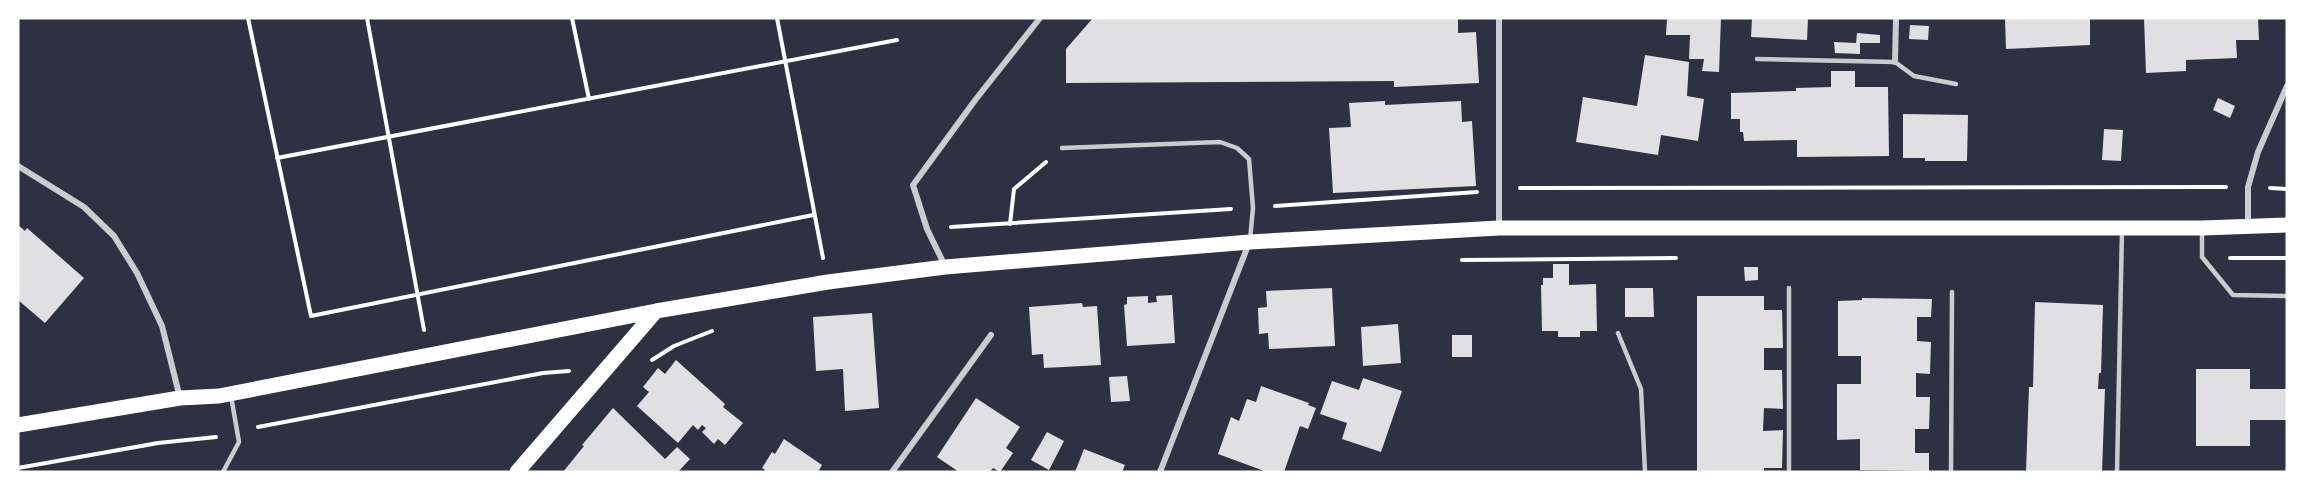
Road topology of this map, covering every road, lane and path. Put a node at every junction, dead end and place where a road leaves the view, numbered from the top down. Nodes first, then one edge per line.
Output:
1 (248, 18) edge
2 (367, 18) edge
3 (572, 18) edge
4 (777, 18) edge
5 (1040, 18) edge
6 (1500, 18) edge
7 (1896, 18) edge
8 (897, 40) dead end
9 (1757, 59) dead end
10 (785, 61) junction
11 (1895, 62) junction
12 (1956, 84) dead end
13 (2287, 86) edge
14 (589, 99) junction
15 (389, 136) junction
16 (1062, 148) joint
17 (277, 158) junction
18 (18, 166) edge
19 (2248, 187) junction
20 (2287, 189) edge
21 (1500, 190) junction
22 (1253, 208) junction
23 (813, 215) junction
24 (1010, 224) junction
25 (2287, 225) edge
26 (2248, 226) junction
27 (1499, 228) junction
28 (2122, 228) junction
29 (2202, 228) junction
30 (927, 229) junction
31 (1250, 242) junction
32 (2202, 257) junction
33 (1682, 258) dead end
34 (2287, 258) edge
35 (1457, 260) dead end
36 (945, 267) junction
37 (828, 282) junction
38 (1789, 288) dead end
39 (1952, 292) dead end
40 (417, 295) junction
41 (2287, 296) edge
42 (656, 311) junction
43 (422, 317) dead end
44 (722, 327) dead end
45 (1618, 333) dead end
46 (991, 334) dead end
47 (648, 362) dead end
48 (590, 387) junction
49 (231, 393) junction
50 (180, 398) junction
51 (18, 425) edge
52 (238, 431) junction
53 (18, 468) edge
54 (223, 472) edge
55 (518, 472) edge
56 (892, 472) edge
57 (1160, 472) edge
58 (1645, 472) edge
59 (1789, 472) edge
60 (1951, 472) edge
61 (2117, 472) edge

1 - 17 path
2 - 15 path
3 - 14 path
4 - 10 path
5 - 30 street
6 - 21 street
7 - 11 street
8 - 10 path
9 - 11 lane
10 - 14 path
10 - 23 path
11 - 12 lane
13 - 19 street
14 - 15 path
15 - 17 path
15 - 40 path
16 - 22 lane
16 - 24 path
17 - 40 path
18 - 50 street
19 - 20 path
19 - 21 path
19 - 26 street
21 - 22 path
21 - 27 street
22 - 24 path
22 - 31 lane
23 - 37 path
23 - 40 path
24 - 30 path
25 - 26 main road
26 - 29 main road
27 - 28 main road
27 - 31 main road
28 - 29 main road
28 - 61 lane
29 - 32 lane
30 - 36 street
31 - 36 main road
31 - 57 street
32 - 34 path
32 - 41 lane
33 - 35 path
36 - 37 main road
37 - 42 main road
38 - 59 lane
39 - 60 lane
40 - 43 path
42 - 48 main road
42 - 49 main road
44 - 47 path
45 - 58 lane
46 - 56 street
48 - 52 path
48 - 55 main road
49 - 50 main road
49 - 52 lane
50 - 51 main road
52 - 53 path
52 - 54 lane

